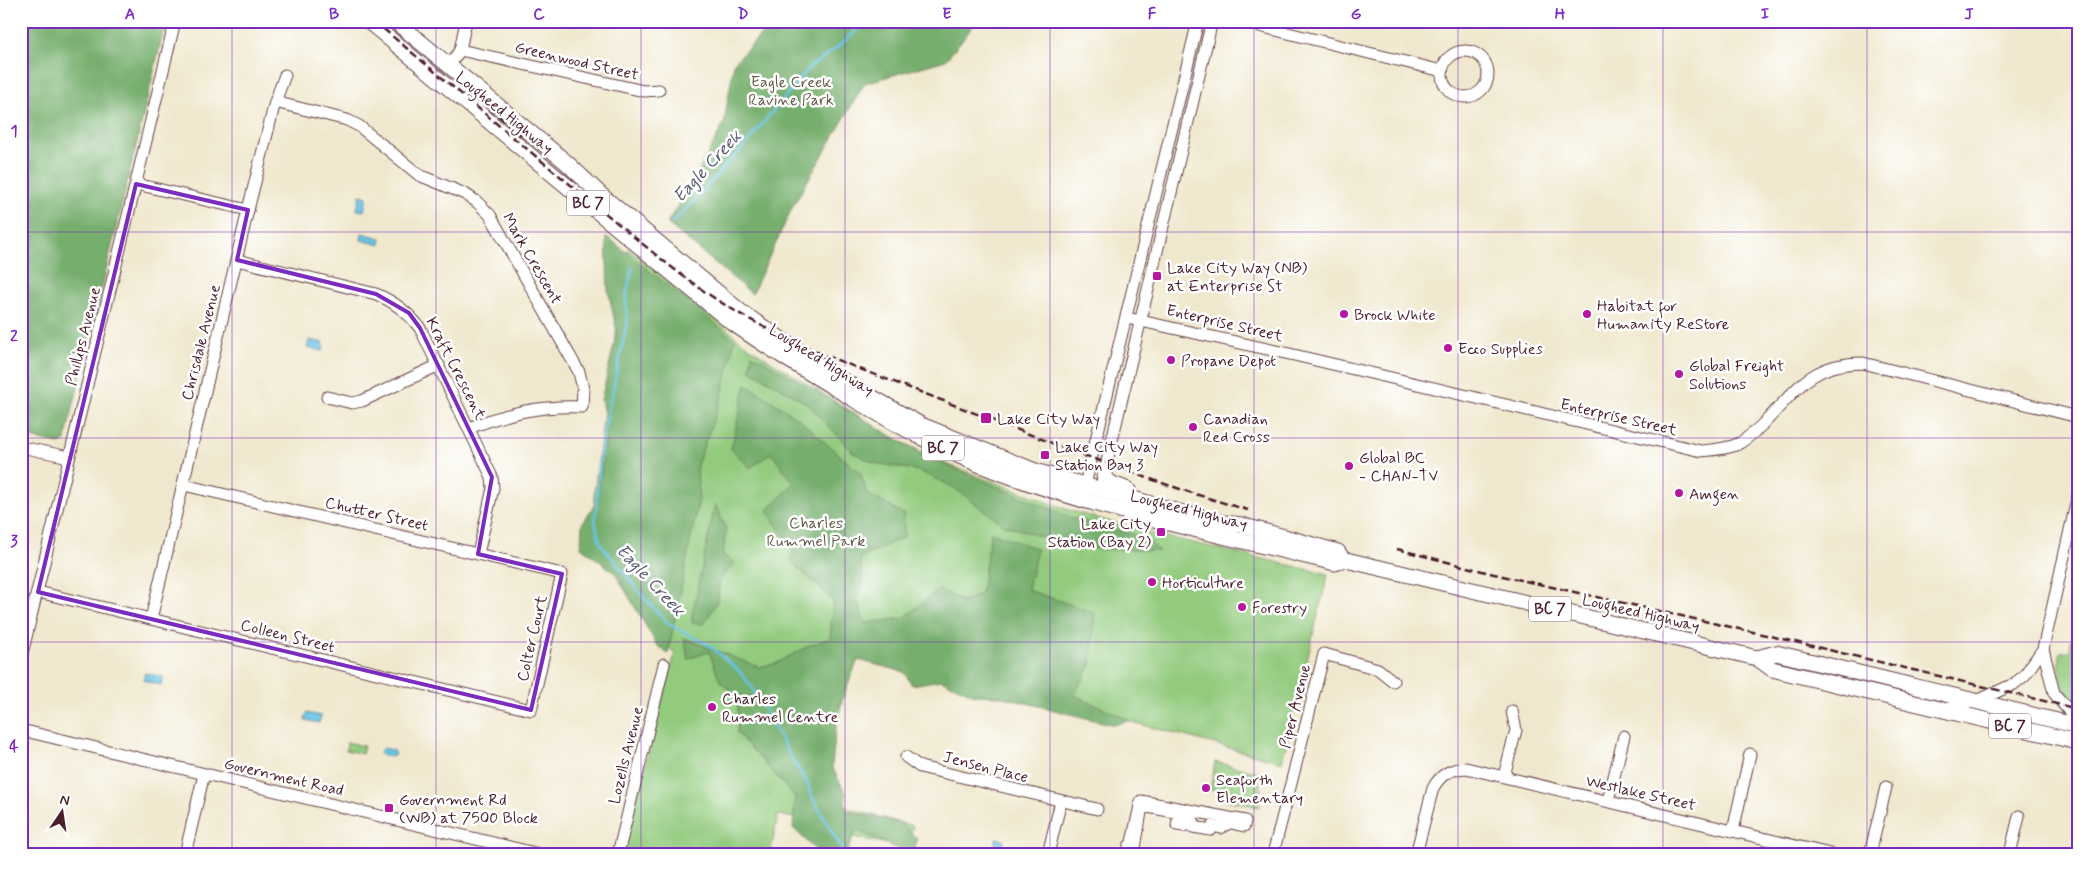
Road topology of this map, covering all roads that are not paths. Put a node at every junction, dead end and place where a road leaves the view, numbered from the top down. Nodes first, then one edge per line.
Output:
1 (175, 21) edge
2 (368, 21) edge
3 (395, 21) edge
4 (466, 21) edge
5 (1198, 21) edge
6 (1212, 21) edge
7 (1239, 21) edge
8 (460, 50) junction
9 (449, 66) junction
10 (1442, 72) junction
11 (285, 75) dead end
12 (659, 90) dead end
13 (275, 102) junction
14 (136, 184) junction
15 (248, 210) junction
16 (237, 260) junction
17 (1127, 318) junction
18 (1141, 320) junction
19 (439, 365) junction
20 (327, 397) dead end
21 (2078, 417) edge
22 (469, 428) junction
23 (21, 446) edge
24 (69, 457) junction
25 (1104, 475) junction
26 (184, 485) junction
27 (2078, 494) edge
28 (1090, 495) junction
29 (1241, 525) junction
30 (478, 554) junction
31 (1342, 559) junction
32 (562, 574) joint
33 (38, 592) junction
34 (152, 619) junction
35 (2043, 649) junction
36 (21, 658) edge
37 (1757, 658) junction
38 (664, 664) dead end
39 (1393, 682) dead end
40 (1977, 701) junction
41 (531, 710) joint
42 (1942, 710) junction
43 (1512, 711) dead end
44 (2078, 724) edge
45 (21, 730) edge
46 (1624, 736) dead end
47 (2078, 742) edge
48 (1750, 754) dead end
49 (906, 757) dead end
50 (204, 774) junction
51 (1504, 776) junction
52 (1886, 786) dead end
53 (1061, 801) junction
54 (1608, 801) junction
55 (1096, 809) dead end
56 (2019, 816) dead end
57 (1733, 831) junction
58 (185, 854) edge
59 (539, 854) edge
60 (618, 854) edge
61 (1048, 854) edge
62 (1128, 854) edge
63 (1134, 854) edge
64 (1273, 854) edge
65 (1416, 854) edge
66 (1830, 854) edge
67 (1870, 854) edge
68 (2010, 854) edge

1 - 14 street, Phillips Avenue
2 - 28 main road, Lougheed Highway / BC 7
3 - 9 main road, Lougheed Highway / BC 7
4 - 8 street
5 - 17 street
6 - 18 street
7 - 10 street
8 - 9 street
8 - 12 street, Greenwood Street
9 - 28 main road, Lougheed Highway / BC 7
10 - 10 street
11 - 13 street, Chrisdale Avenue
13 - 15 street, Chrisdale Avenue
13 - 22 street, Mark Crescent
14 - 15 street
14 - 24 street, Phillips Avenue
15 - 16 street, Chrisdale Avenue
16 - 19 street, Kraft Crescent
16 - 26 street, Chrisdale Avenue
17 - 18 street, Enterprise Street
17 - 28 street
18 - 21 street, Enterprise Street
18 - 25 street
19 - 20 street
19 - 22 street, Kraft Crescent
22 - 30 street, Kraft Crescent
23 - 24 street
24 - 33 street, Phillips Avenue
25 - 28 street
25 - 29 main road
26 - 30 street, Chutter Street
26 - 34 street, Chrisdale Avenue
27 - 35 street
28 - 29 main road, Lougheed Highway / BC 7
28 - 31 main road, Lougheed Highway / BC 7
29 - 31 main road, Lougheed Highway / BC 7
30 - 32 street, Chutter Street
31 - 37 main road, Lougheed Highway / BC 7
32 - 41 street, Colter Court
33 - 34 street, Colleen Street
33 - 36 street, Phillips Avenue
34 - 41 street, Colleen Street
35 - 40 street
35 - 44 street
37 - 40 main road, Lougheed Highway / BC 7
37 - 42 main road, Lougheed Highway / BC 7
38 - 60 street, Lozells Avenue
39 - 64 street, Piper Avenue
40 - 42 street
40 - 44 main road, Lougheed Highway / BC 7
42 - 47 main road, Lougheed Highway / BC 7
43 - 51 street
45 - 50 street, Government Road
46 - 54 street
48 - 57 street
49 - 53 street, Jensen Place
50 - 58 street
50 - 59 street, Government Road
51 - 54 street, Westlake Street
51 - 65 street, Westlake Street
52 - 67 street
53 - 55 street, Jensen Place
53 - 61 street
54 - 57 street, Westlake Street
56 - 68 street
57 - 66 street, Westlake Street
62 - 63 street

